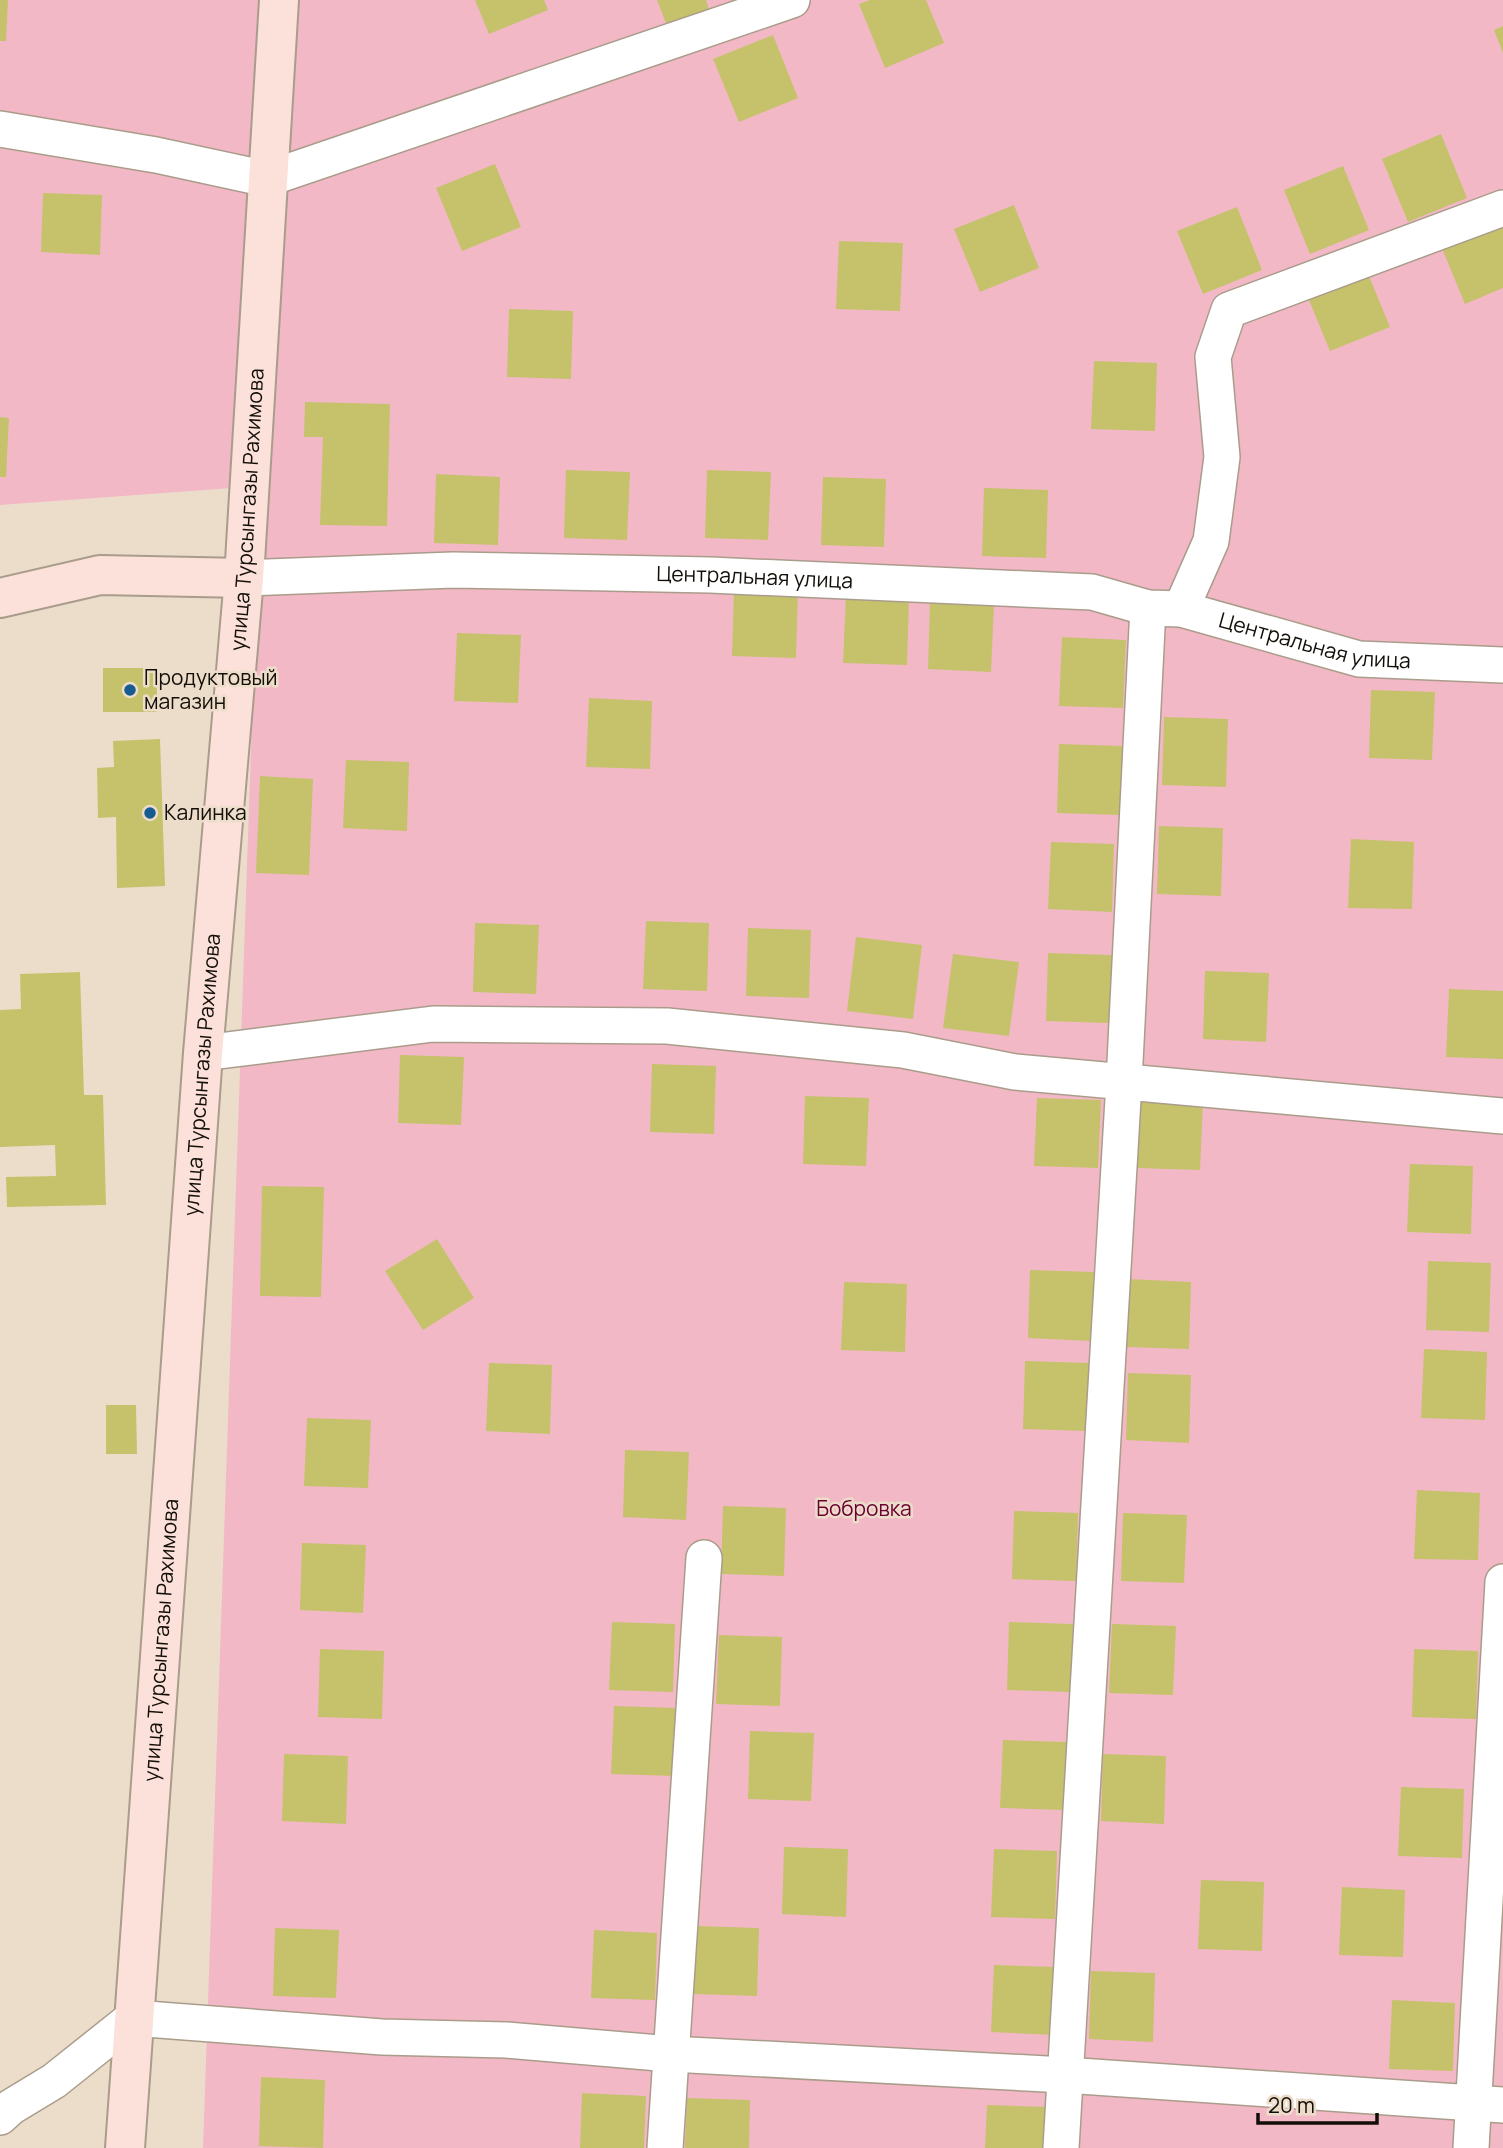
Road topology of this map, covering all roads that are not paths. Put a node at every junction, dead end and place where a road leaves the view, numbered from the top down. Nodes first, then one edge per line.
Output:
1 (279, 0) edge
2 (792, 0) edge
3 (0, 129) edge
4 (268, 179) junction
5 (1503, 208) edge
6 (244, 578) junction
7 (0, 598) edge
8 (1165, 609) junction
9 (1503, 665) edge
10 (203, 1053) junction
11 (1124, 1082) junction
12 (1503, 1116) edge
13 (704, 1558) dead end
14 (1503, 1582) edge
15 (133, 2018) junction
16 (671, 2054) junction
17 (1065, 2075) junction
18 (1488, 2105) edge
19 (0, 2117) edge
20 (125, 2148) edge
21 (664, 2148) edge
22 (1061, 2148) edge
23 (1471, 2148) edge

1 - 4 street, улица Турсынгазы Рахимова
2 - 4 street
3 - 4 street
4 - 6 street, улица Турсынгазы Рахимова
5 - 8 street
6 - 7 street, Центральная улица
6 - 8 street, Центральная улица
6 - 10 street, улица Турсынгазы Рахимова
8 - 9 street, Центральная улица
8 - 11 street
10 - 11 street
10 - 15 street, улица Турсынгазы Рахимова
11 - 12 street
11 - 17 street
13 - 16 street
14 - 18 street
15 - 16 street
15 - 19 street
15 - 20 street, улица Турсынгазы Рахимова
16 - 17 street
16 - 21 street
17 - 18 street
17 - 22 street
18 - 23 street

